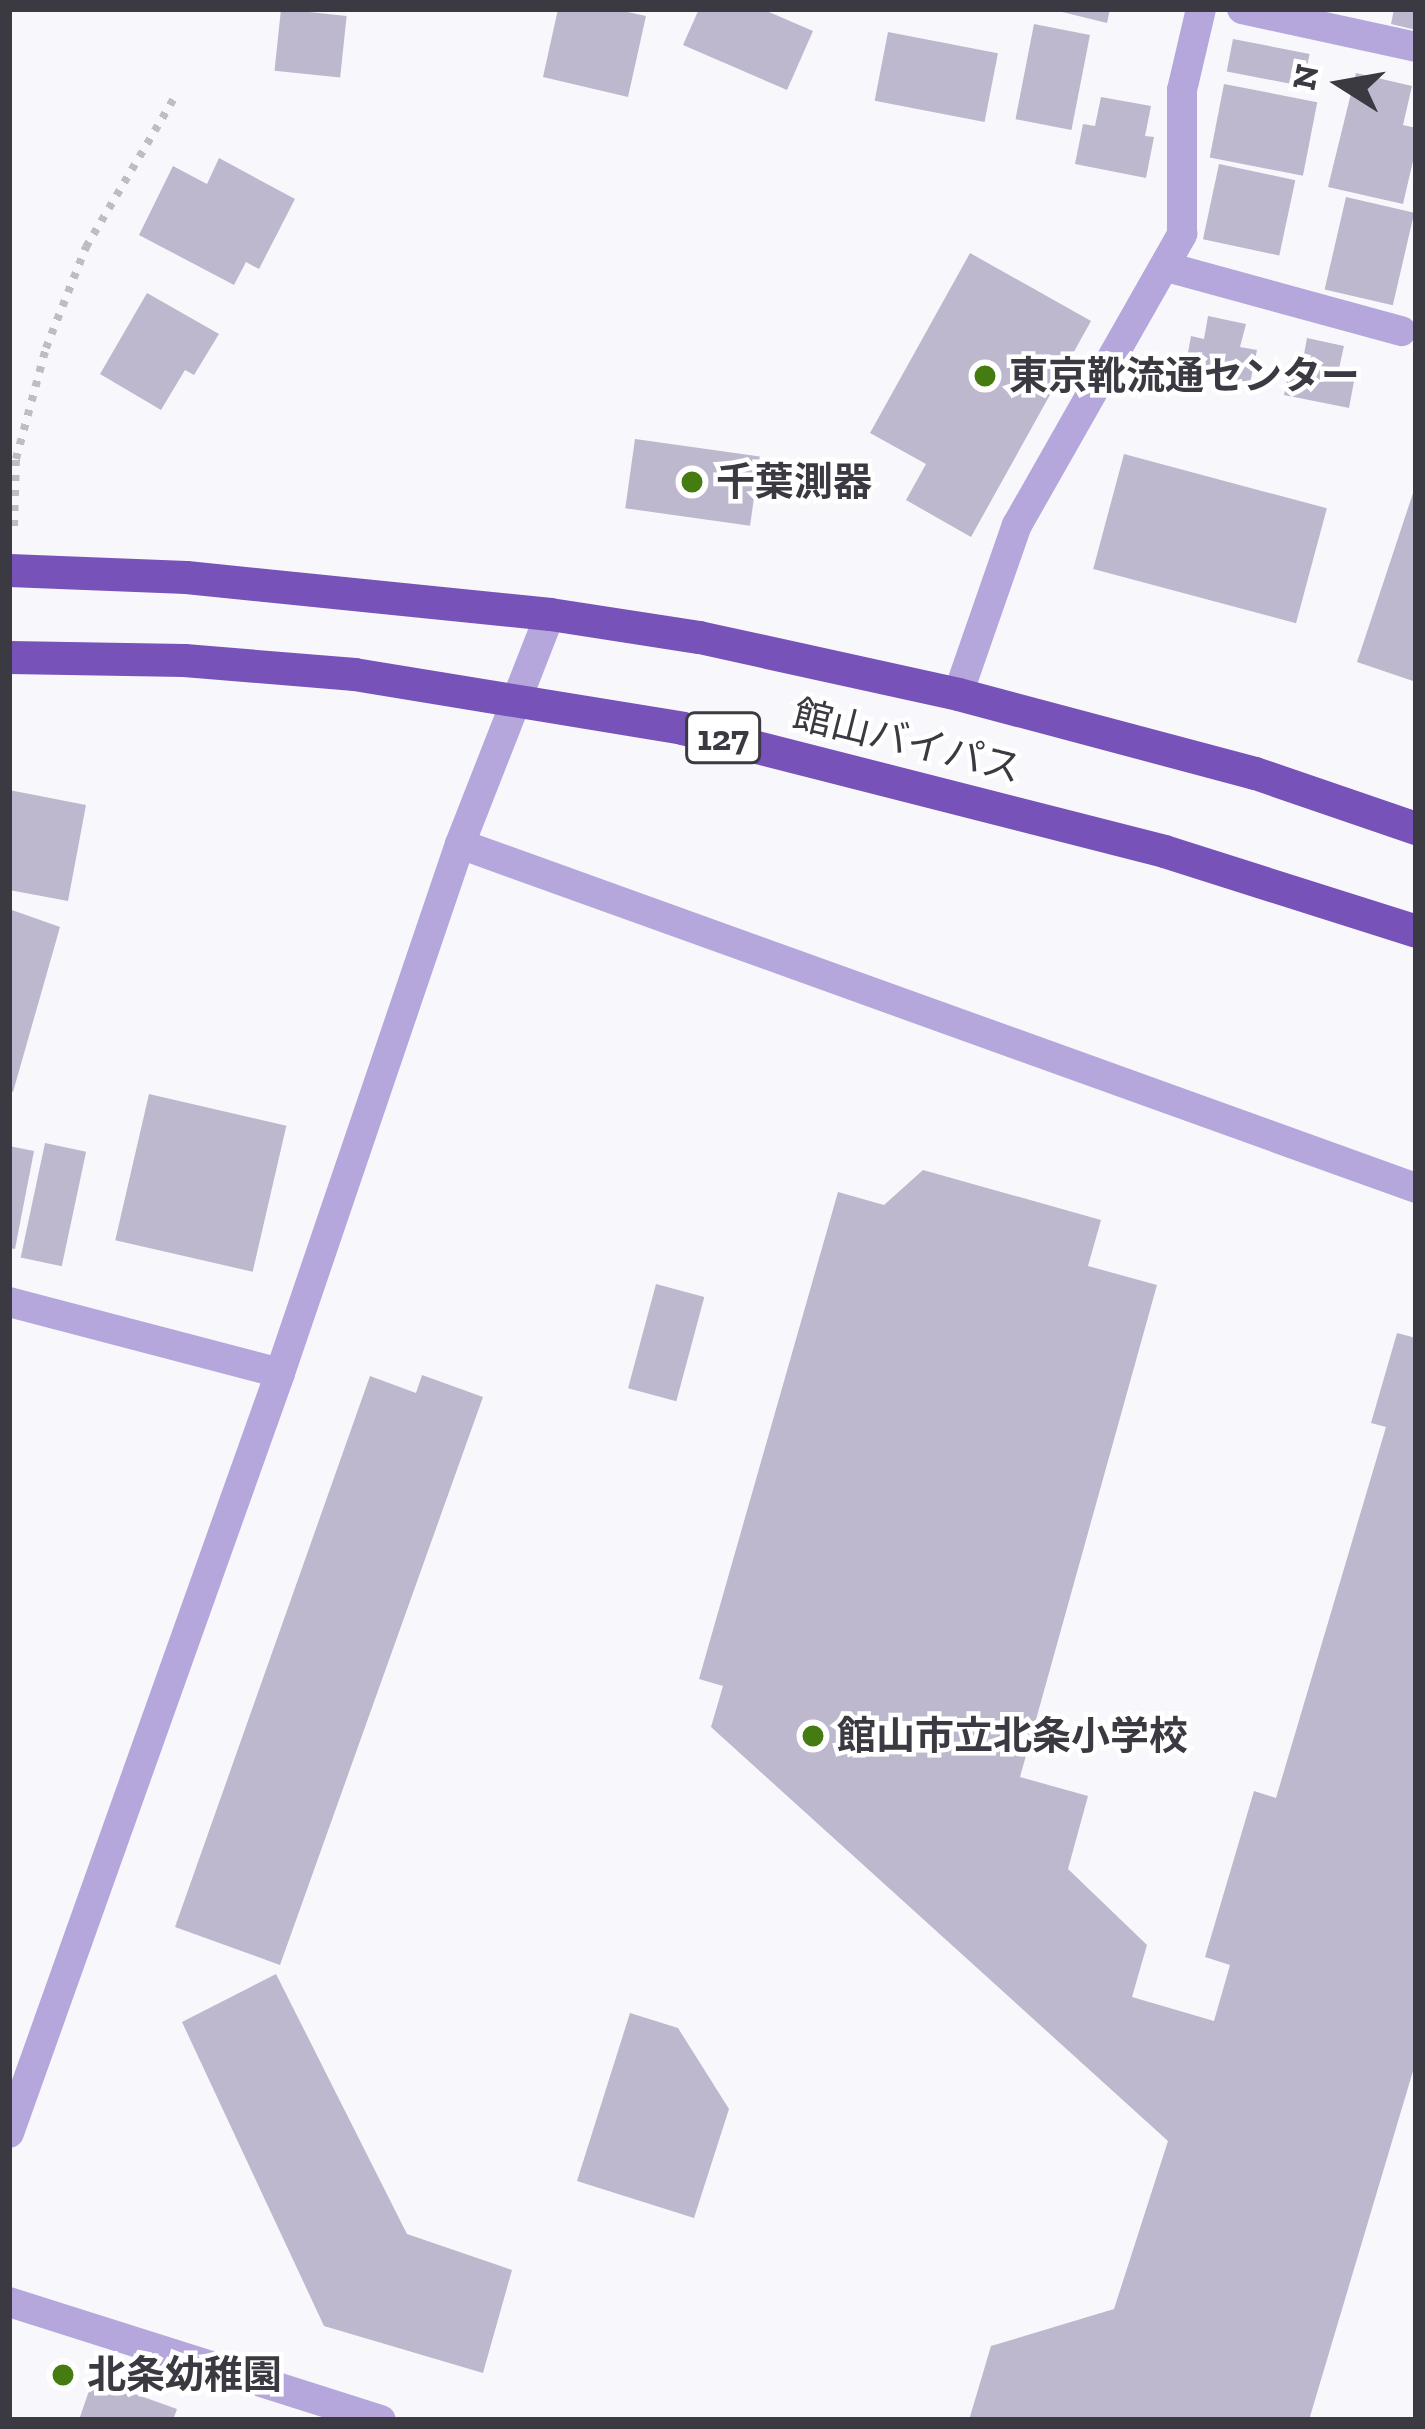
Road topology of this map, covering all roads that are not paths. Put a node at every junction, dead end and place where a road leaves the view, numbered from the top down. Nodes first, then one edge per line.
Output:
1 (1201, 9) edge
2 (1242, 9) edge
3 (1416, 47) edge
4 (1167, 267) junction
5 (1401, 331) dead end
6 (11, 570) edge
7 (550, 614) junction
8 (9, 657) edge
9 (958, 694) junction
10 (516, 701) junction
11 (1416, 828) edge
12 (460, 844) junction
13 (1416, 931) edge
14 (1416, 1188) edge
15 (9, 1302) edge
16 (280, 1373) junction
17 (9, 2133) edge
18 (9, 2302) edge
19 (381, 2420) edge

1 - 4 street
2 - 3 street
4 - 5 street
4 - 9 street
6 - 7 highway, 館山バイパス / 127
7 - 9 highway, 館山バイパス / 127
7 - 10 street
8 - 10 highway, 館山バイパス / 127
9 - 11 highway, 館山バイパス / 127
10 - 12 street
10 - 13 highway, 館山バイパス / 127
12 - 14 street
12 - 16 street
15 - 16 street
16 - 17 street
18 - 19 street

